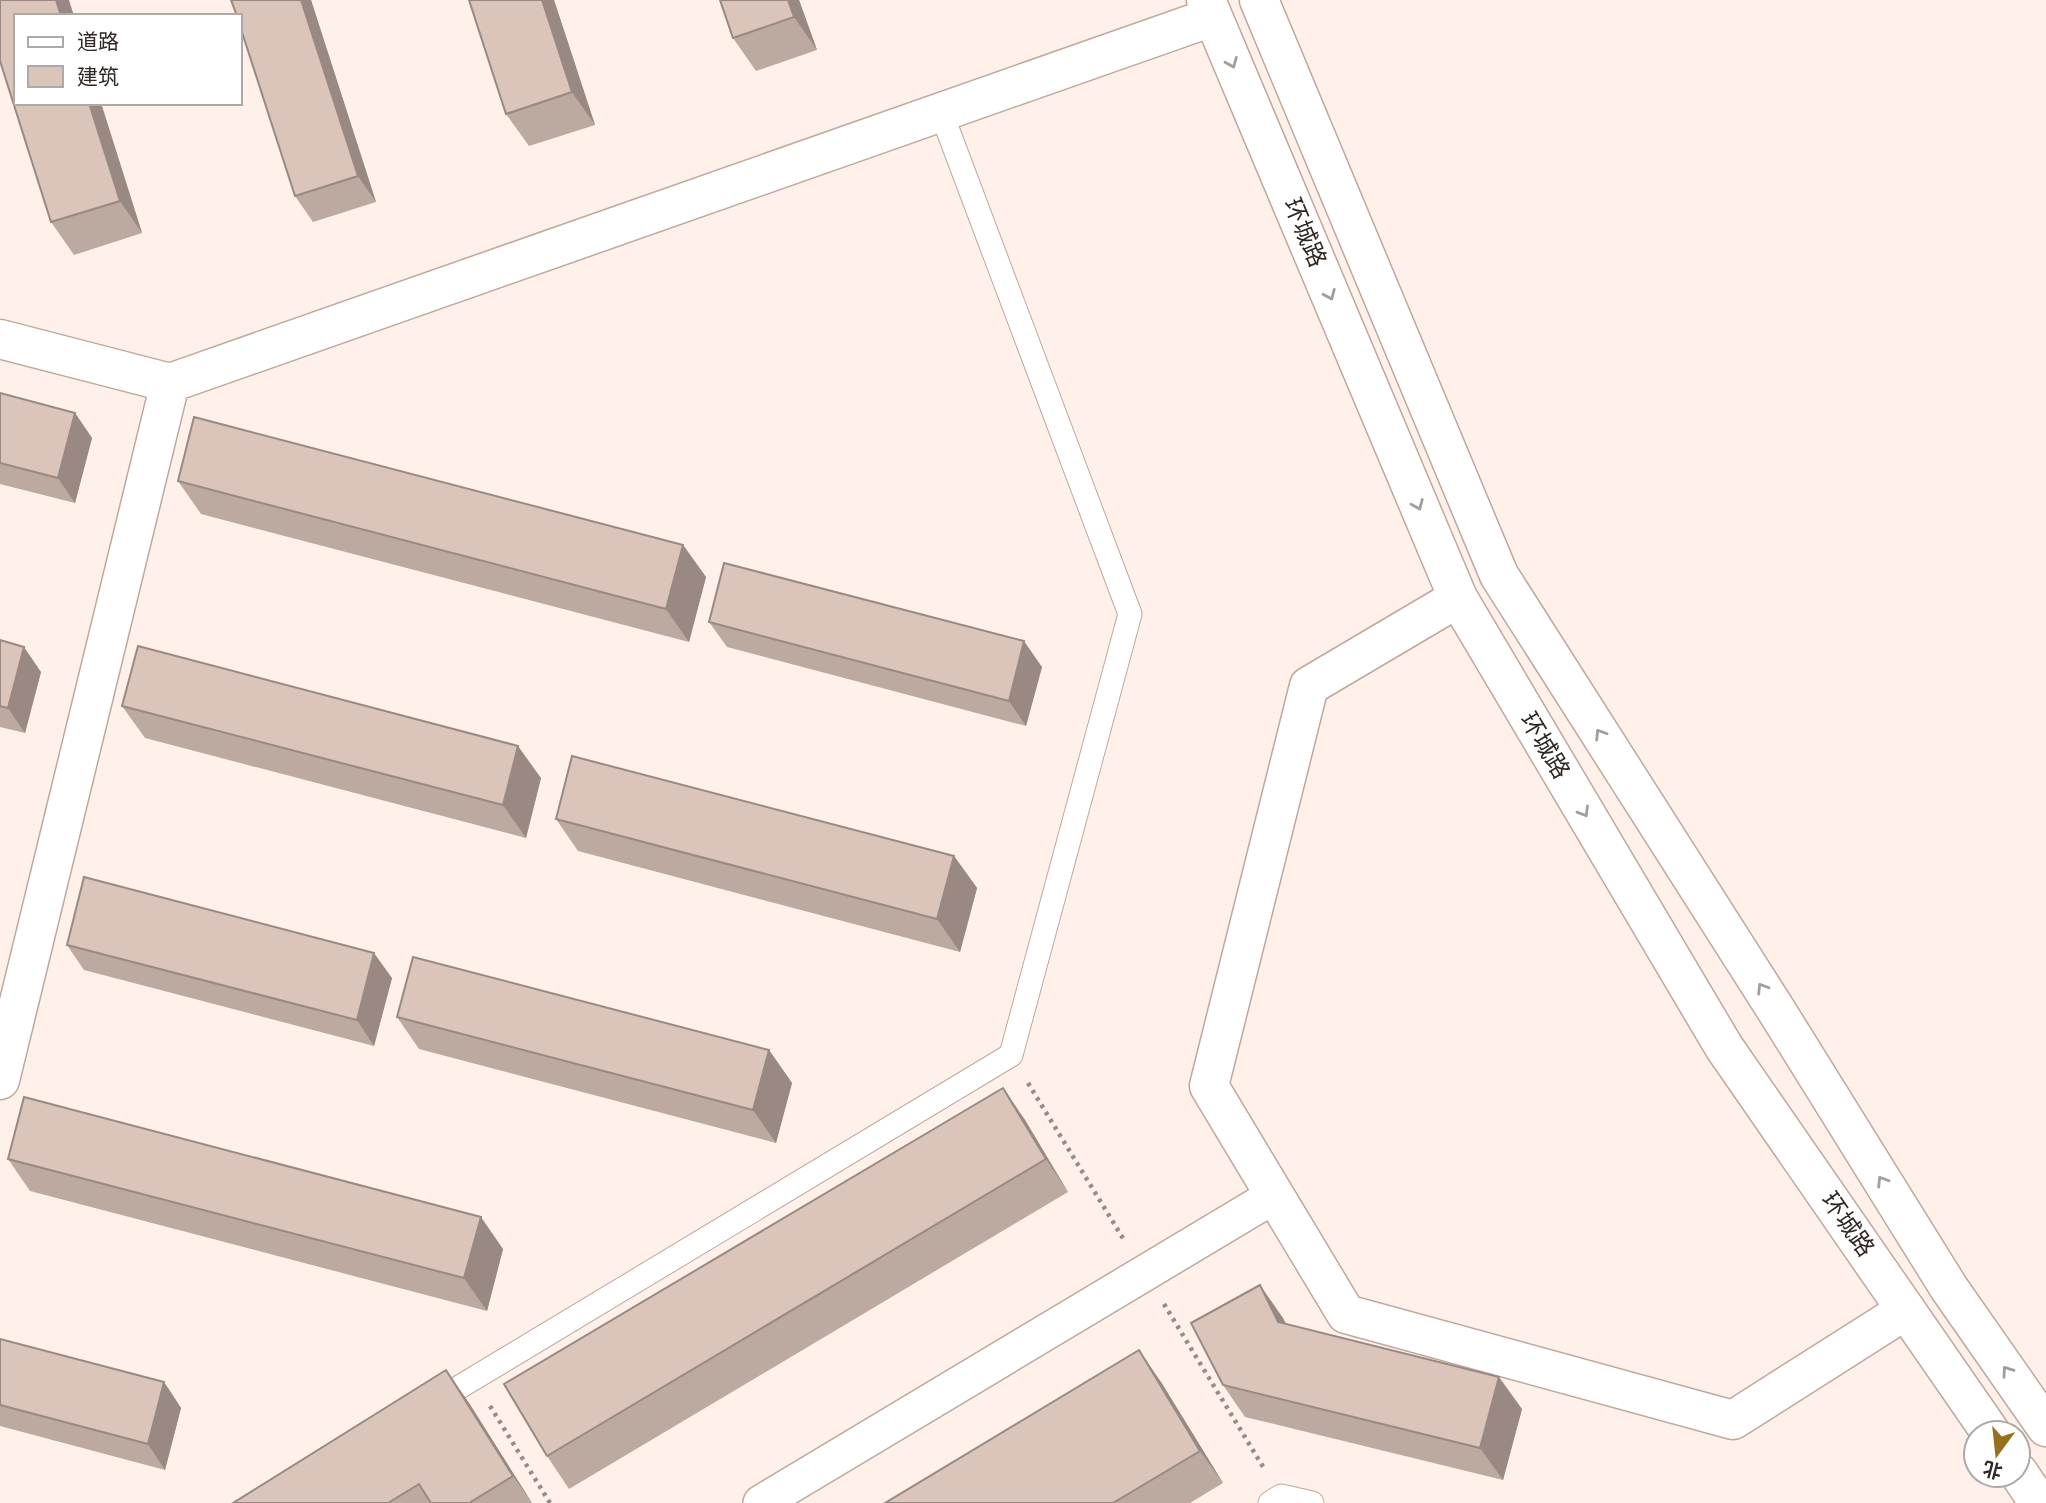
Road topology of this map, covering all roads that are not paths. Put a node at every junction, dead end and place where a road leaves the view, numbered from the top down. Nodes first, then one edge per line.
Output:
1 (1259, 0) edge
2 (1209, 9) edge
3 (941, 112) junction
4 (0, 339) edge
5 (170, 383) junction
6 (1458, 598) junction
7 (0, 1080) edge
8 (1275, 1195) junction
9 (1906, 1310) junction
10 (417, 1413) edge
11 (1981, 1419) edge
12 (2046, 1427) edge
13 (761, 1503) edge
14 (1270, 1503) edge
15 (1312, 1503) edge

12 -> 1 street
2 - 3 street
2 -> 6 street, 环城路
3 - 5 street
3 - 10 lane
4 - 5 street
5 - 7 street
6 - 8 street
6 -> 9 street, 环城路
8 - 9 street
8 - 13 street
9 - 11 street, 环城路
14 - 15 lane

